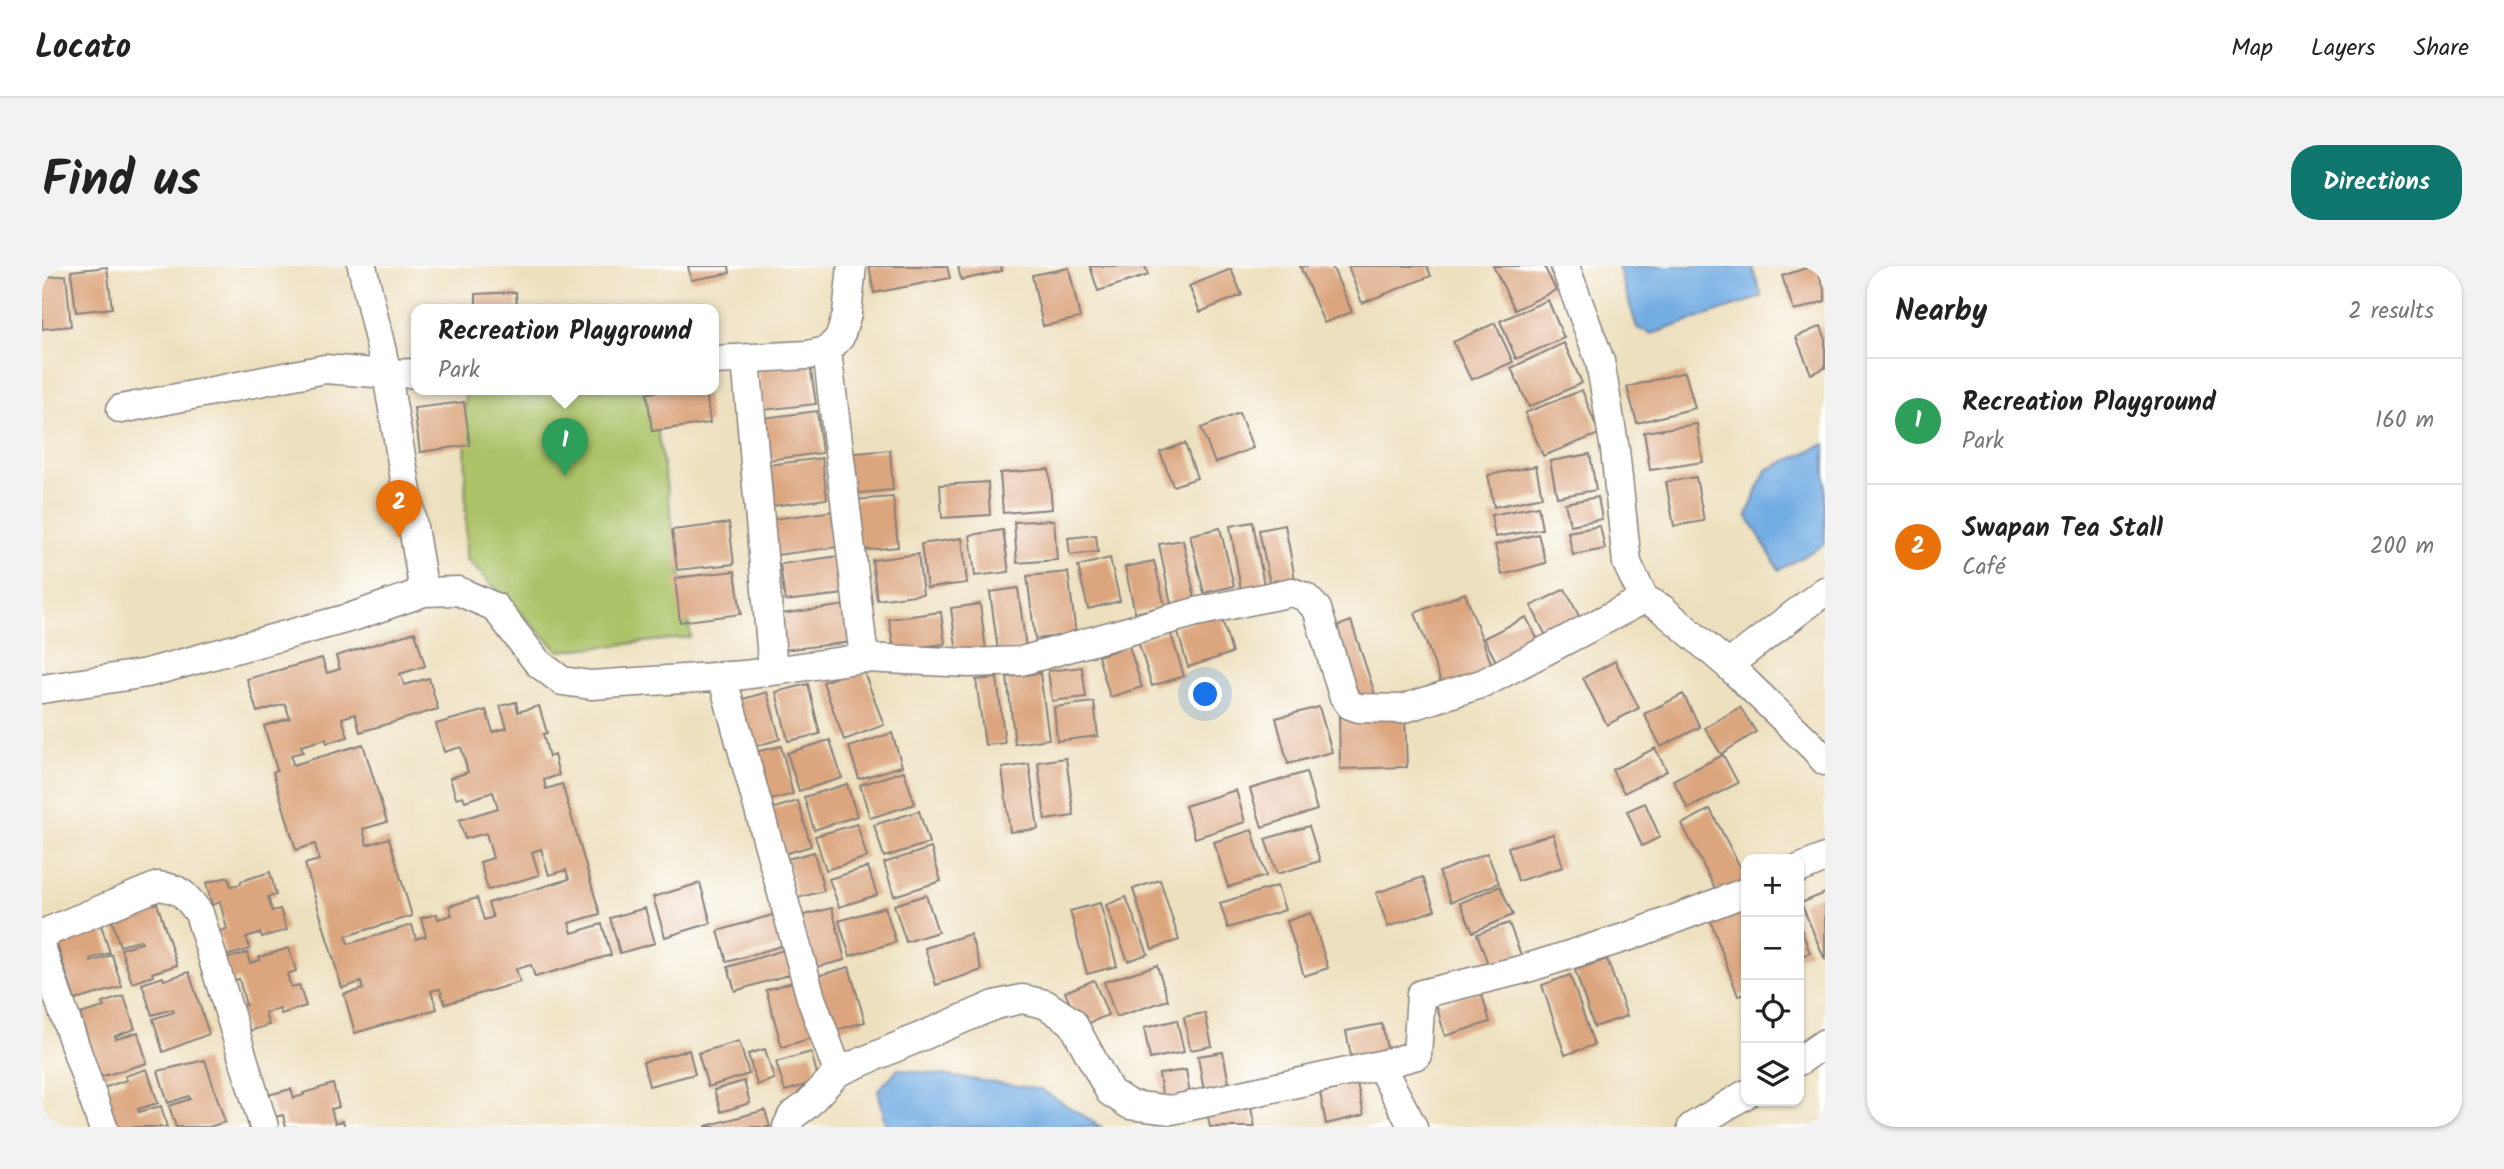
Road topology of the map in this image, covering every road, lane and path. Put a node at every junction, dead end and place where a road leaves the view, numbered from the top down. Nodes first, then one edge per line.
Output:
1 (362, 266) edge
2 (852, 266) edge
3 (1568, 267) edge
4 (827, 351) junction
5 (746, 359) junction
6 (719, 360) edge
7 (411, 373) edge
8 (387, 374) junction
9 (121, 409) dead end
10 (424, 592) junction
11 (1825, 592) edge
12 (1644, 599) junction
13 (864, 658) junction
14 (1728, 665) junction
15 (773, 670) junction
16 (722, 676) junction
17 (42, 689) edge
18 (1825, 761) edge
19 (1825, 858) edge
20 (1804, 867) edge
21 (1741, 894) edge
22 (42, 934) edge
23 (42, 950) edge
24 (1825, 1043) edge
25 (1804, 1058) edge
26 (1380, 1065) junction
27 (838, 1072) junction
28 (1741, 1097) edge
29 (103, 1127) edge
30 (264, 1127) edge
31 (787, 1127) edge
32 (1413, 1127) edge
33 (1692, 1127) edge

1 - 8 street
2 - 4 street
3 - 12 street
4 - 5 street
4 - 13 street
5 - 6 street
5 - 15 street
7 - 8 street
8 - 9 street
8 - 10 street
10 - 16 street
10 - 17 street
11 - 14 street
12 - 13 street
12 - 14 street
13 - 15 street
14 - 18 street
15 - 16 street
16 - 27 street
19 - 20 street
21 - 26 street
22 - 30 street
23 - 29 street
24 - 25 street
26 - 27 street
26 - 32 street
27 - 31 street
28 - 33 street

